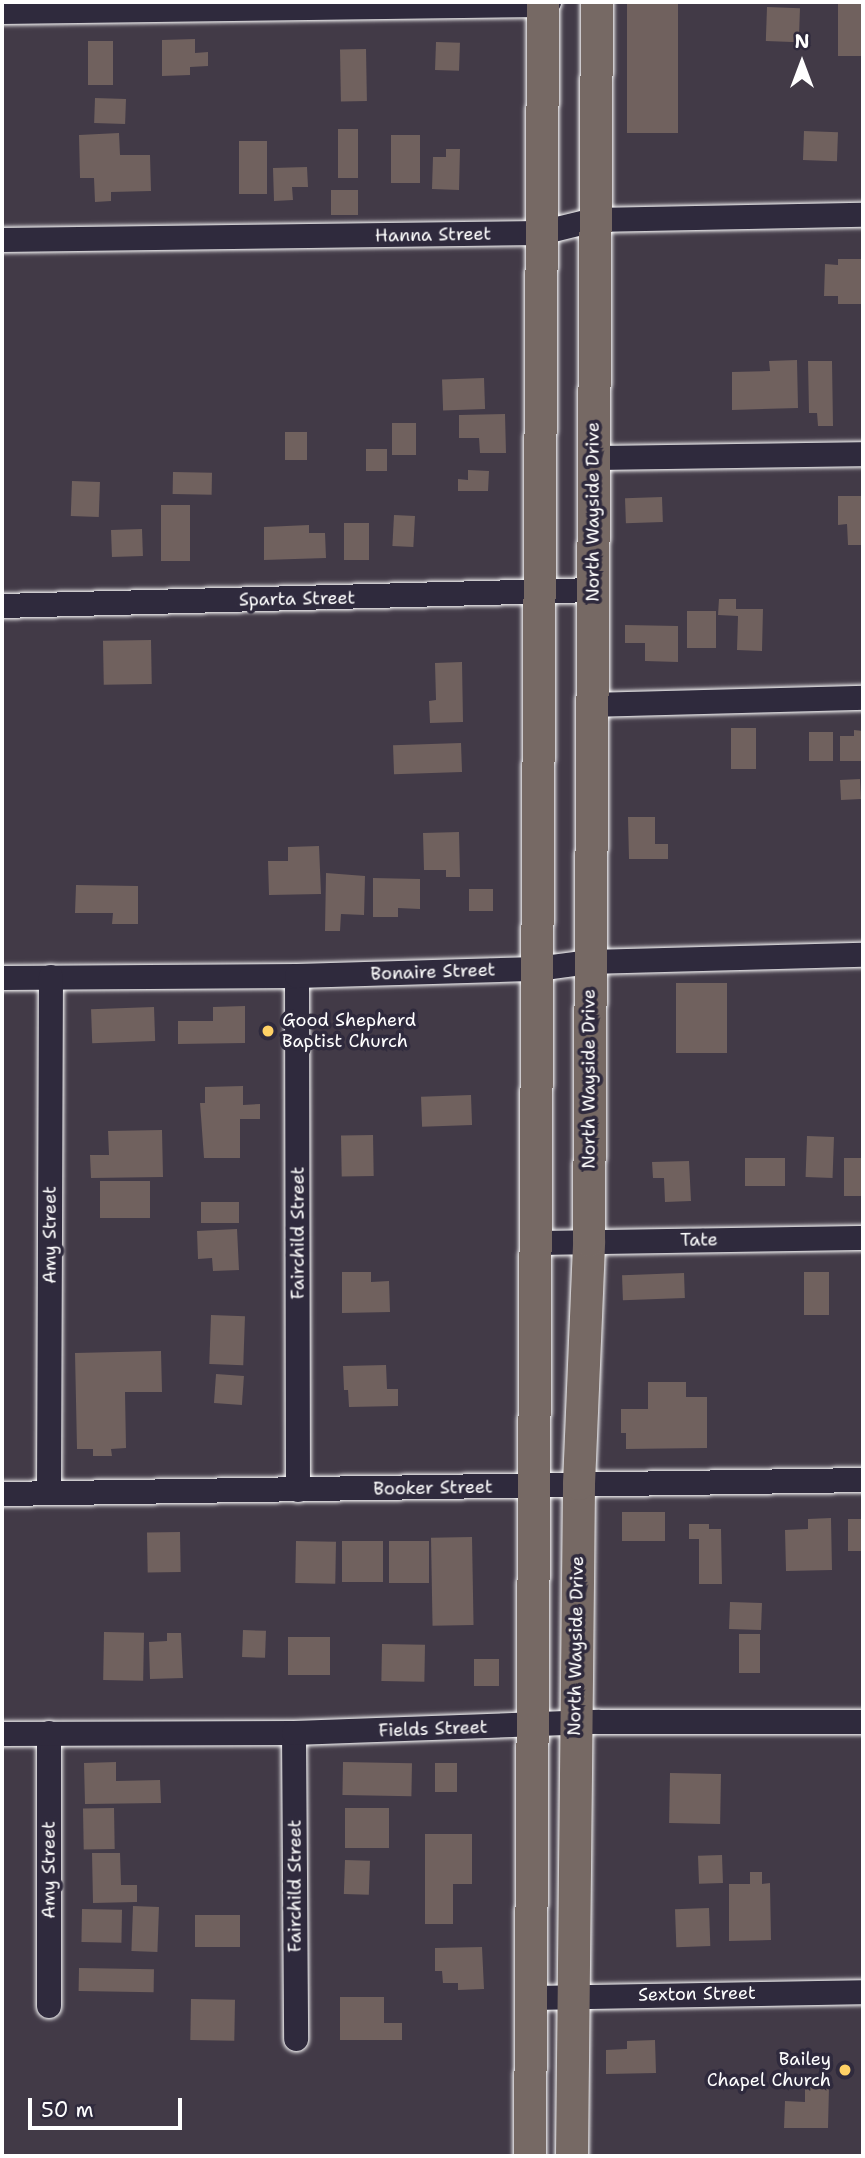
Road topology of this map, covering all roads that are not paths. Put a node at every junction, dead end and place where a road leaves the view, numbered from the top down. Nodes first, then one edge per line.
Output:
1 (597, 2) edge
2 (545, 3) edge
3 (2, 12) edge
4 (863, 215) edge
5 (594, 220) junction
6 (541, 233) junction
7 (2, 240) edge
8 (863, 454) edge
9 (593, 458) junction
10 (592, 590) junction
11 (539, 593) junction
12 (2, 606) edge
13 (863, 698) edge
14 (592, 705) junction
15 (863, 955) edge
16 (589, 962) junction
17 (537, 969) junction
18 (297, 976) junction
19 (51, 977) junction
20 (2, 978) edge
21 (863, 1238) edge
22 (589, 1241) junction
23 (535, 1242) junction
24 (863, 1480) edge
25 (579, 1484) junction
26 (534, 1486) junction
27 (298, 1490) junction
28 (49, 1493) junction
29 (2, 1494) edge
30 (575, 1723) junction
31 (863, 1723) edge
32 (532, 1725) junction
33 (48, 1733) junction
34 (294, 1733) junction
35 (2, 1734) edge
36 (863, 1992) edge
37 (573, 1996) junction
38 (531, 1998) junction
39 (49, 2006) dead end
40 (296, 2039) dead end
41 (530, 2156) edge
42 (572, 2156) edge

1 - 5 main road, North Wayside Drive
2 - 3 street
2 - 6 main road
4 - 5 street, Hanna Street
5 - 6 street, Hanna Street
5 - 9 main road, North Wayside Drive
6 - 7 street, Hanna Street
6 - 11 main road
8 - 9 street
9 - 10 main road, North Wayside Drive
10 - 11 street, Sparta Street
10 - 14 main road, North Wayside Drive
11 - 12 street, Sparta Street
11 - 17 main road
13 - 14 street
14 - 16 main road, North Wayside Drive
15 - 16 street, Bonaire Street
16 - 17 street, Bonaire Street
16 - 22 main road, North Wayside Drive
17 - 18 street, Bonaire Street
17 - 23 main road
18 - 19 street, Bonaire Street
18 - 27 street, Fairchild Street
19 - 20 street, Bonaire Street
19 - 28 street, Amy Street
21 - 22 street, Tate
22 - 23 street, Tate
22 - 25 main road, North Wayside Drive
23 - 26 main road
24 - 25 street, Booker Street
25 - 26 street, Booker Street
25 - 30 main road, North Wayside Drive
26 - 27 street, Booker Street
26 - 32 main road
27 - 28 street, Booker Street
28 - 29 street, Booker Street
30 - 31 street, Fields Street
30 - 32 street, Fields Street
30 - 37 main road, North Wayside Drive
32 - 34 street, Fields Street
32 - 38 main road
33 - 34 street, Fields Street
33 - 35 street, Fields Street
33 - 39 street, Amy Street
34 - 40 street, Fairchild Street
36 - 37 street, Sexton Street
37 - 38 street, Sexton Street
37 - 42 main road, North Wayside Drive
38 - 41 main road

